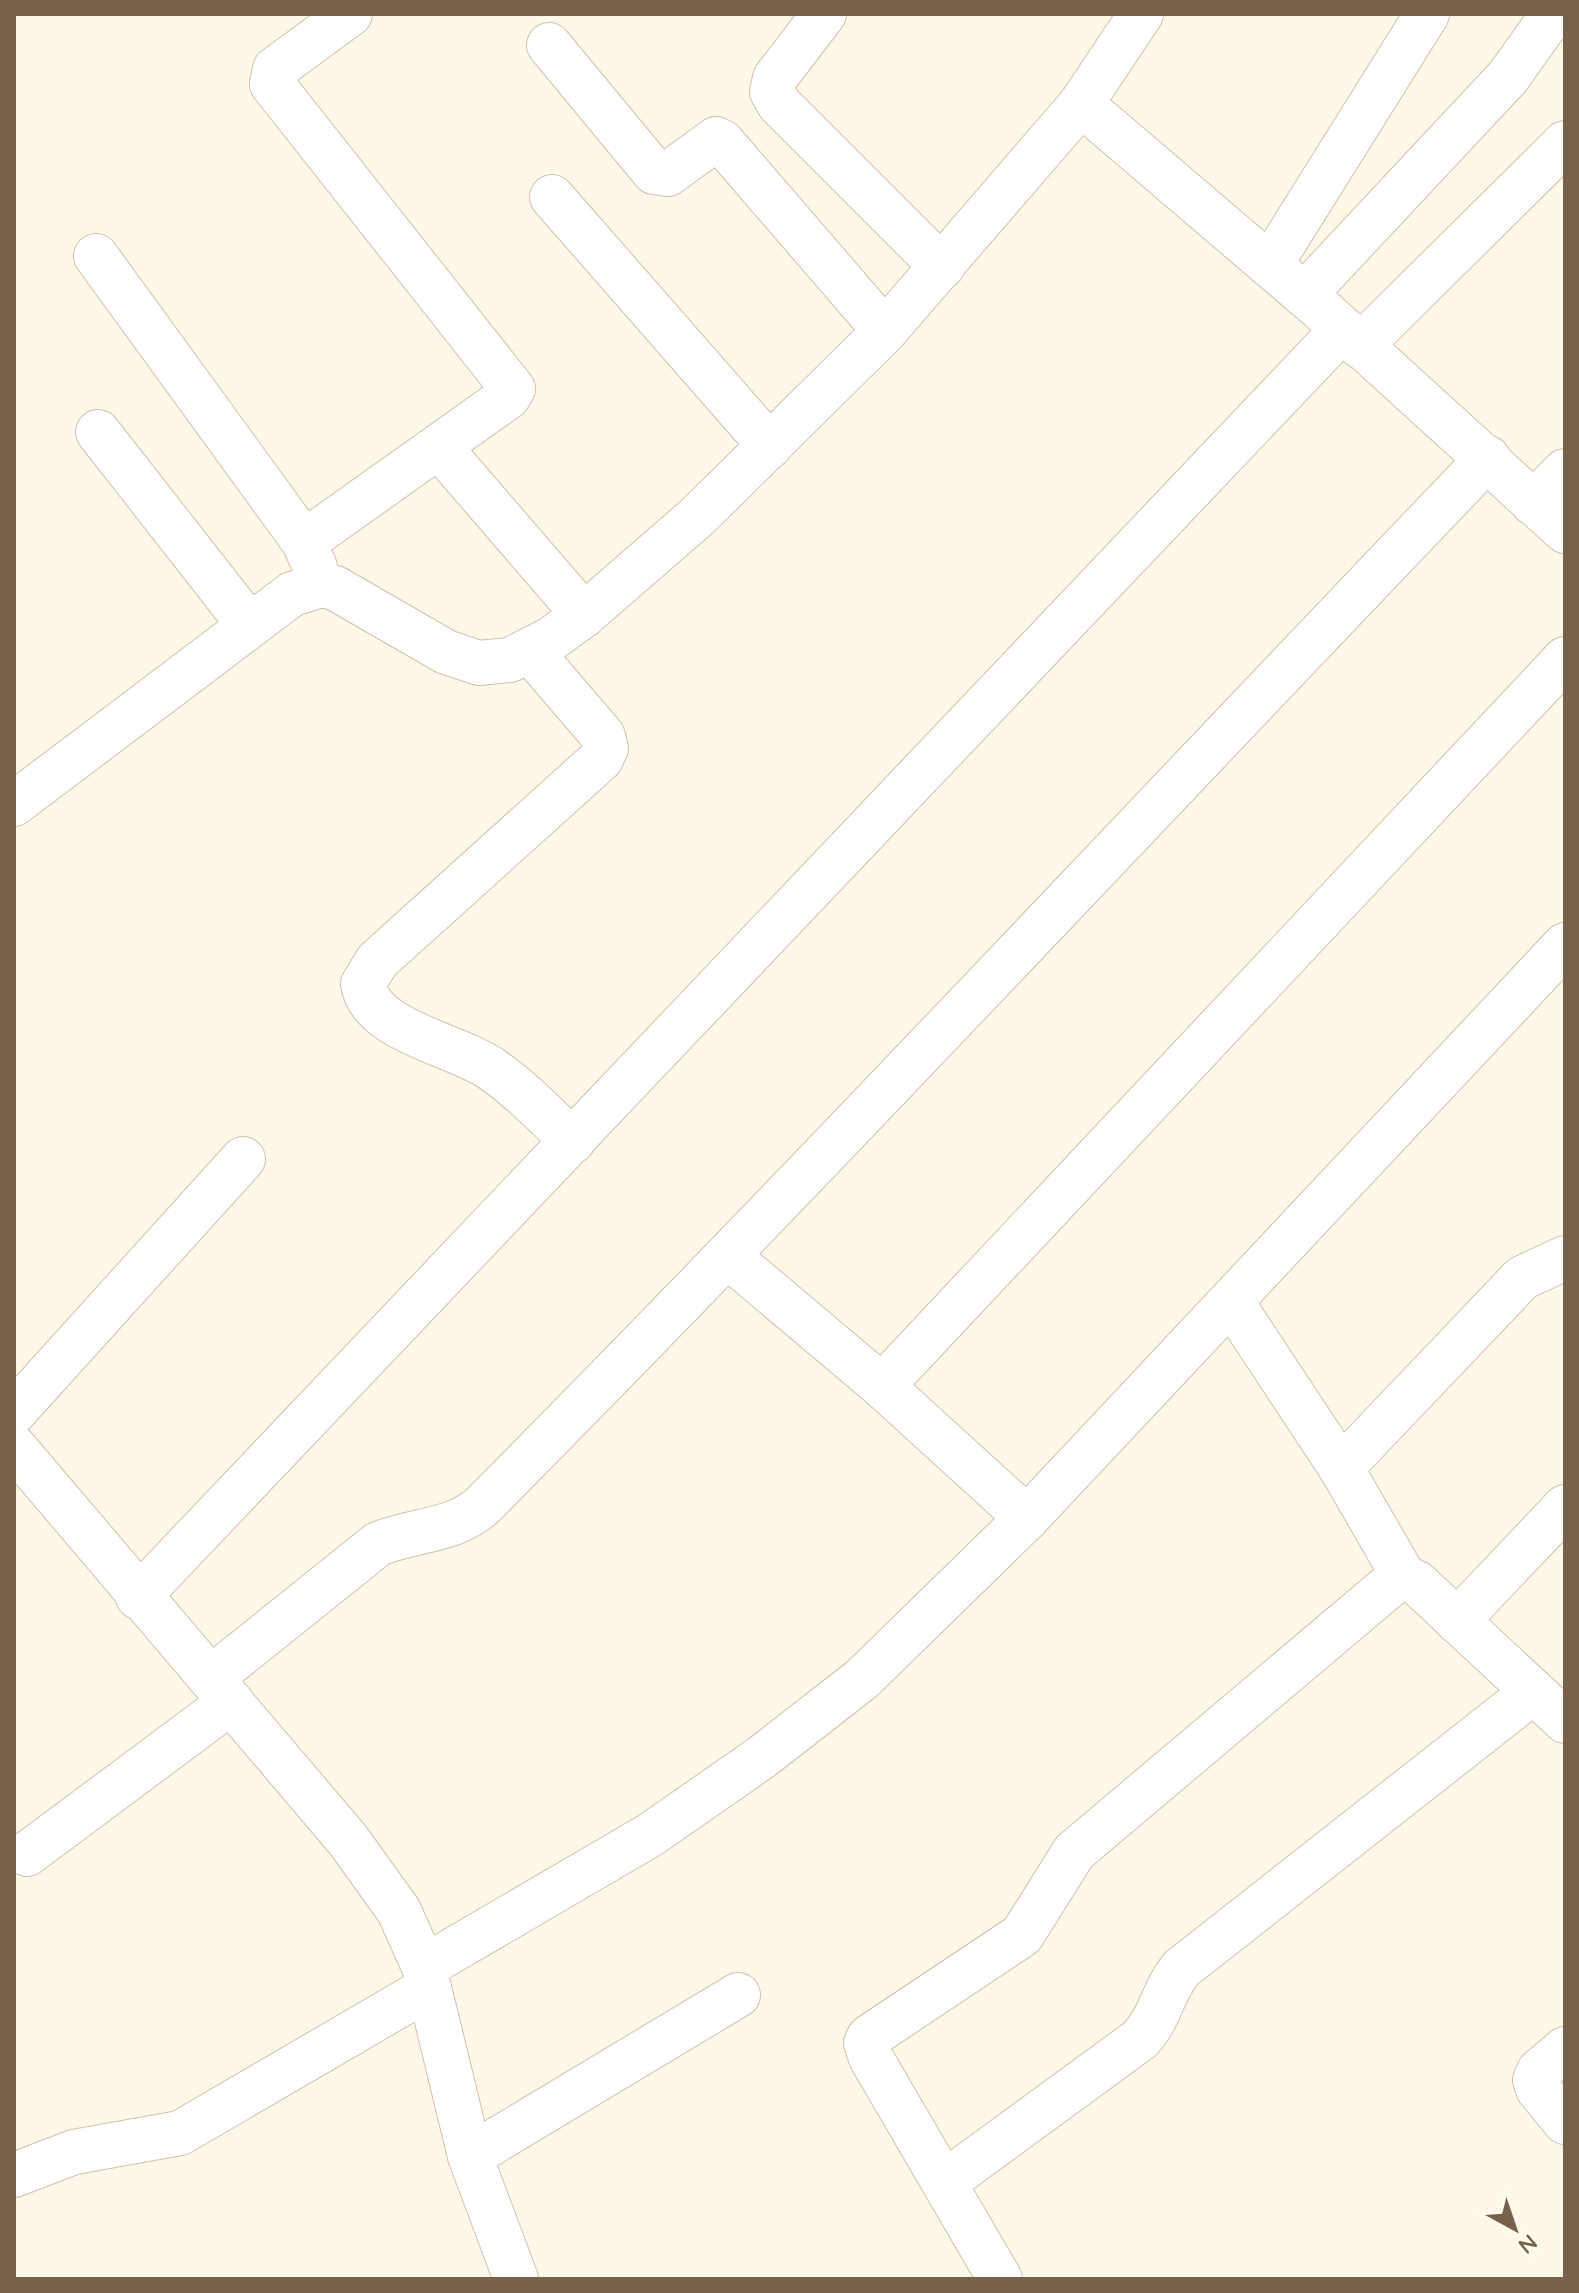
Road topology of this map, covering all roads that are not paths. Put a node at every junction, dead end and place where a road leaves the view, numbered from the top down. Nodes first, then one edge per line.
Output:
1 (350, 14) edge
2 (824, 14) edge
3 (1141, 14) edge
4 (1427, 14) edge
5 (1553, 14) edge
6 (549, 45) dead end
7 (1081, 104) junction
8 (1565, 143) edge
9 (552, 197) dead end
10 (96, 256) dead end
11 (1270, 265) junction
12 (942, 267) junction
13 (1304, 295) junction
14 (885, 331) junction
15 (1351, 337) junction
16 (98, 432) dead end
17 (770, 446) junction
18 (440, 448) junction
19 (1488, 458) junction
20 (1565, 471) edge
21 (1549, 517) edge
22 (304, 542) junction
23 (321, 585) junction
24 (584, 615) junction
25 (249, 625) junction
26 (531, 652) junction
27 (1565, 659) edge
28 (14, 804) edge
29 (1565, 945) edge
30 (573, 1141) junction
31 (243, 1159) dead end
32 (729, 1257) junction
33 (1565, 1258) edge
34 (1232, 1303) junction
35 (882, 1386) junction
36 (14, 1412) edge
37 (14, 1447) edge
38 (1341, 1468) junction
39 (1565, 1507) edge
40 (1027, 1518) junction
41 (1404, 1577) junction
42 (138, 1597) junction
43 (1457, 1621) junction
44 (221, 1690) junction
45 (1533, 1692) junction
46 (1565, 1721) edge
47 (27, 1854) dead end
48 (425, 1978) junction
49 (738, 1995) dead end
50 (1565, 2049) edge
51 (1565, 2122) edge
52 (470, 2156) junction
53 (14, 2175) edge
54 (945, 2182) junction
55 (516, 2279) edge
56 (1000, 2279) edge

1 - 18 street
2 - 12 street
3 - 7 street
4 - 11 street
5 - 13 street
6 - 14 street
7 - 11 street
7 - 12 street
8 - 15 street
9 - 17 street
10 - 22 street
11 - 13 street
12 - 14 street
13 - 15 street
14 - 17 street
15 - 19 street
15 - 30 street
16 - 25 street
17 - 24 street
18 - 22 street
18 - 24 street
19 - 21 street
19 - 32 street
20 - 21 street
22 - 23 street
23 - 25 street
23 - 26 street
24 - 26 street
25 - 28 street
26 - 30 street
27 - 35 street
29 - 34 street
30 - 42 street
31 - 36 street
32 - 35 street
32 - 44 street
33 - 38 street
34 - 38 street
34 - 40 street
35 - 40 street
37 - 42 street
38 - 41 street
39 - 43 street
40 - 48 street
41 - 43 street
41 - 54 street
42 - 44 street
43 - 45 street
44 - 47 street
44 - 48 street
45 - 46 street
45 - 54 street
48 - 52 street
48 - 53 street
49 - 52 street
50 - 51 street
52 - 55 street
54 - 56 street

